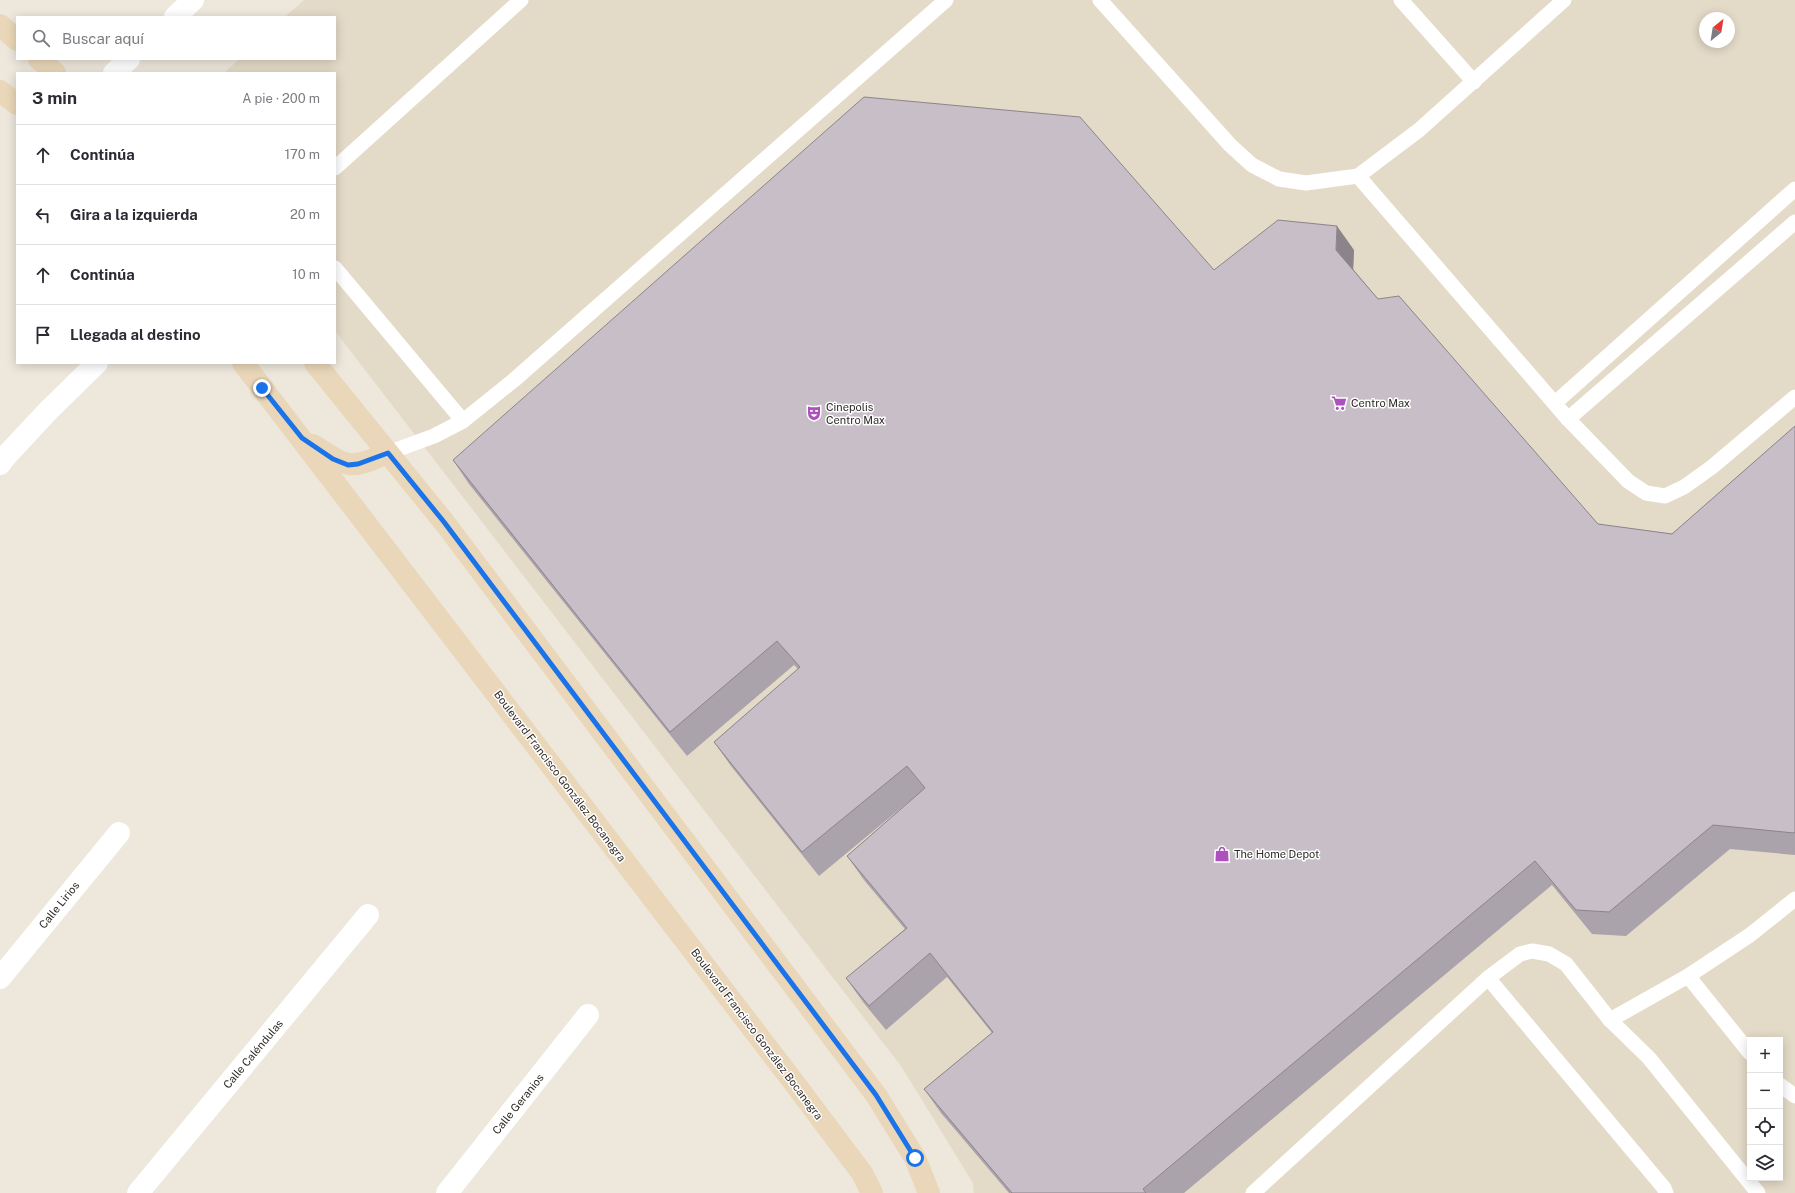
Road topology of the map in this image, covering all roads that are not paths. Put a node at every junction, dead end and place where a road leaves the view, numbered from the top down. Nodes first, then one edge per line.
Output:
1 (193, 0) edge
2 (521, 0) edge
3 (946, 0) edge
4 (1100, 0) edge
5 (1401, 0) edge
6 (1564, 0) edge
7 (176, 16) edge
8 (0, 25) edge
9 (16, 39) edge
10 (40, 60) edge
11 (128, 60) edge
12 (54, 72) edge
13 (115, 72) edge
14 (1474, 82) junction
15 (0, 91) edge
16 (16, 103) edge
17 (336, 167) edge
18 (1358, 176) junction
19 (1795, 189) edge
20 (1795, 222) edge
21 (336, 269) edge
22 (97, 364) edge
23 (243, 364) edge
24 (316, 364) edge
25 (1795, 396) edge
26 (1555, 403) junction
27 (1568, 419) junction
28 (463, 421) junction
29 (302, 438) junction
30 (388, 453) junction
31 (0, 464) edge
32 (119, 832) dead end
33 (1795, 899) edge
34 (368, 915) dead end
35 (1688, 976) junction
36 (0, 978) edge
37 (1488, 978) junction
38 (588, 1016) dead end
39 (1610, 1020) junction
40 (1747, 1049) edge
41 (1783, 1087) edge
42 (1795, 1096) edge
43 (138, 1193) edge
44 (447, 1193) edge
45 (872, 1193) edge
46 (929, 1193) edge
47 (1253, 1193) edge
48 (1666, 1193) edge
49 (1758, 1193) edge

1 - 7 street
2 - 17 lane
3 - 28 lane
4 - 18 lane
5 - 14 lane
6 - 14 lane
8 - 9 main road
10 - 12 main road
11 - 13 street
14 - 18 lane
15 - 16 main road
18 - 26 lane
19 - 26 lane
20 - 27 lane
21 - 28 lane
22 - 31 street
23 - 29 main road, Boulevard Francisco González Bocanegra
24 - 30 main road
25 - 27 lane
26 - 27 lane
28 - 30 lane
29 - 30 main road
29 - 45 main road, Boulevard Francisco González Bocanegra
30 - 46 main road
32 - 36 street, Calle Lirios
33 - 35 lane
34 - 43 street, Calle Caléndulas
35 - 39 lane
35 - 40 lane
37 - 39 lane
37 - 47 lane
37 - 48 lane
38 - 44 street, Calle Geranios
39 - 49 lane
41 - 42 lane

